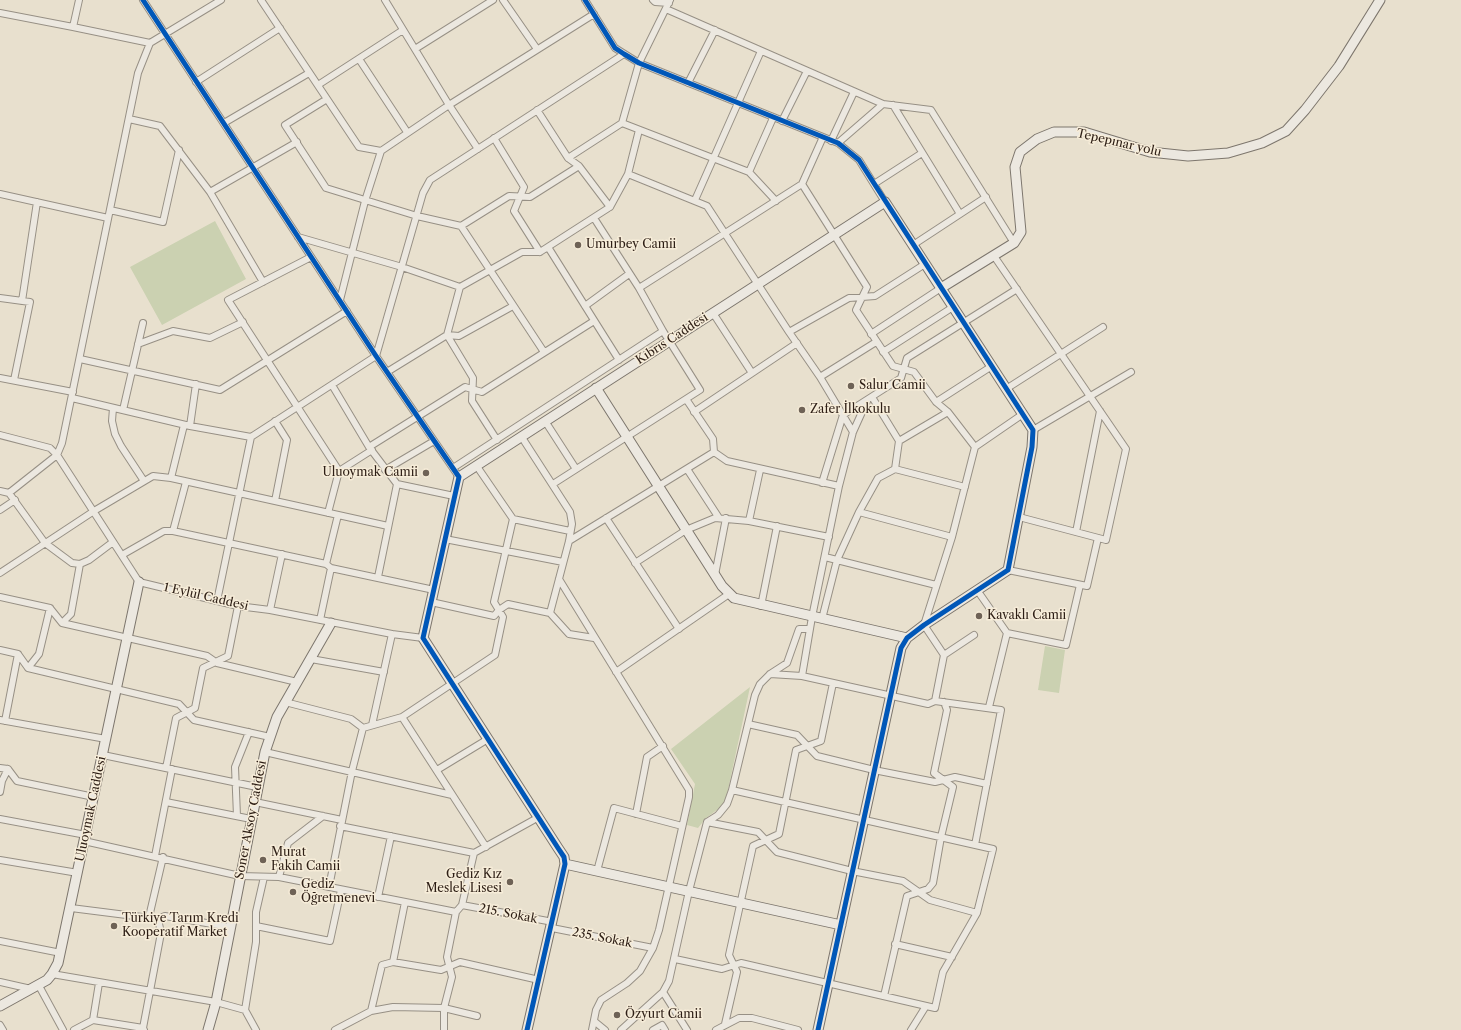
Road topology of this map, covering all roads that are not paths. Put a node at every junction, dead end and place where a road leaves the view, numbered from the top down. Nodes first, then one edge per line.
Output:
1 (79, 0) edge
2 (143, 0) edge
3 (221, 0) edge
4 (261, 0) edge
5 (385, 0) edge
6 (493, 0) edge
7 (503, 0) edge
8 (585, 0) edge
9 (652, 0) edge
10 (1380, 0) edge
11 (482, 3) edge
12 (668, 4) edge
13 (0, 13) edge
14 (594, 14) junction
15 (73, 27) junction
16 (280, 28) junction
17 (403, 30) junction
18 (714, 30) junction
19 (166, 35) junction
20 (150, 43) junction
21 (537, 48) junction
22 (414, 49) junction
23 (761, 51) junction
24 (624, 54) junction
25 (359, 58) junction
26 (639, 63) junction
27 (807, 71) junction
28 (309, 72) junction
29 (196, 82) junction
30 (688, 83) junction
31 (318, 85) junction
32 (854, 92) junction
33 (327, 99) junction
34 (738, 103) junction
35 (883, 104) junction
36 (449, 105) junction
37 (893, 105) junction
38 (537, 110) junction
39 (773, 118) junction
40 (128, 119) junction
41 (782, 121) junction
42 (224, 123) junction
43 (622, 123) junction
44 (639, 130) junction
45 (407, 132) junction
46 (823, 137) junction
47 (494, 138) junction
48 (831, 141) junction
49 (297, 142) junction
50 (838, 144) junction
51 (478, 149) junction
52 (179, 150) junction
53 (381, 151) junction
54 (922, 153) junction
55 (568, 158) junction
56 (714, 158) junction
57 (579, 166) junction
58 (253, 167) junction
59 (749, 172) junction
60 (628, 174) junction
61 (802, 184) junction
62 (874, 184) junction
63 (210, 192) junction
64 (0, 194) edge
65 (986, 197) junction
66 (520, 198) junction
67 (694, 200) junction
68 (366, 201) junction
69 (776, 201) junction
70 (37, 202) junction
71 (885, 202) junction
72 (610, 207) junction
73 (110, 210) junction
74 (960, 214) junction
75 (417, 216) junction
76 (108, 218) junction
77 (594, 218) junction
78 (461, 226) junction
79 (726, 233) junction
80 (834, 235) junction
81 (298, 237) junction
82 (1014, 243) junction
83 (913, 245) junction
84 (548, 247) junction
85 (540, 252) junction
86 (352, 253) junction
87 (994, 256) junction
88 (311, 257) junction
89 (925, 264) junction
90 (402, 267) junction
91 (490, 270) junction
92 (629, 274) junction
93 (263, 282) junction
94 (758, 284) junction
95 (460, 287) junction
96 (639, 288) junction
97 (941, 288) junction
98 (1017, 289) junction
99 (862, 297) junction
100 (0, 298) edge
101 (340, 300) junction
102 (22, 301) junction
103 (513, 306) junction
104 (585, 306) junction
105 (953, 307) junction
106 (347, 311) junction
107 (713, 313) junction
108 (594, 321) junction
109 (243, 322) junction
110 (143, 323) dead end
111 (964, 324) junction
112 (1103, 327) dead end
113 (662, 331) junction
114 (789, 332) junction
115 (871, 334) junction
116 (447, 335) junction
117 (669, 341) junction
118 (876, 342) junction
119 (797, 343) junction
120 (138, 344) junction
121 (544, 352) junction
122 (883, 352) junction
123 (1061, 354) junction
124 (376, 356) junction
125 (80, 359) junction
126 (267, 360) junction
127 (619, 360) junction
128 (992, 366) junction
129 (132, 370) junction
130 (903, 370) junction
131 (388, 372) junction
132 (1131, 372) dead end
133 (752, 373) junction
134 (820, 377) junction
135 (0, 378) edge
136 (14, 380) junction
137 (196, 384) junction
138 (332, 385) junction
139 (596, 388) junction
140 (474, 389) junction
141 (1006, 389) junction
142 (72, 395) junction
143 (1091, 397) junction
144 (686, 399) junction
145 (870, 399) junction
146 (936, 402) junction
147 (297, 407) junction
148 (113, 408) junction
149 (123, 410) junction
150 (694, 412) junction
151 (948, 412) junction
152 (1100, 412) junction
153 (1023, 414) junction
154 (843, 415) junction
155 (417, 416) junction
156 (275, 421) junction
157 (545, 421) junction
158 (187, 425) junction
159 (1033, 430) junction
160 (853, 432) junction
161 (0, 435) edge
162 (521, 436) junction
163 (251, 437) junction
164 (626, 437) junction
165 (497, 440) junction
166 (434, 441) junction
167 (899, 441) junction
168 (975, 447) junction
169 (370, 448) junction
170 (714, 452) junction
171 (57, 455) junction
172 (476, 465) junction
173 (453, 468) junction
174 (576, 469) junction
175 (687, 469) junction
176 (895, 469) junction
177 (385, 470) junction
178 (760, 470) junction
179 (339, 471) junction
180 (459, 477) junction
181 (171, 478) junction
182 (144, 480) junction
183 (186, 482) junction
184 (822, 483) junction
185 (397, 484) junction
186 (553, 484) junction
187 (839, 486) junction
188 (658, 487) junction
189 (965, 487) junction
190 (0, 491) edge
191 (9, 493) junction
192 (239, 493) junction
193 (454, 496) junction
194 (14, 500) junction
195 (275, 501) junction
196 (0, 510) edge
197 (94, 511) junction
198 (859, 512) junction
199 (328, 513) junction
200 (338, 515) junction
201 (1019, 517) junction
202 (606, 518) junction
203 (723, 518) junction
204 (512, 519) junction
205 (749, 521) junction
206 (388, 526) junction
207 (777, 526) junction
208 (686, 530) junction
209 (173, 531) junction
210 (570, 531) junction
211 (1076, 532) junction
212 (952, 536) junction
213 (829, 537) junction
214 (1098, 538) junction
215 (445, 539) junction
216 (569, 541) junction
217 (113, 542) junction
218 (229, 542) junction
219 (45, 543) junction
220 (505, 551) junction
221 (282, 554) junction
222 (122, 555) junction
223 (824, 557) junction
224 (837, 560) junction
225 (563, 562) junction
226 (635, 563) junction
227 (80, 564) junction
228 (329, 566) junction
229 (1008, 570) junction
230 (0, 573) edge
231 (715, 575) junction
232 (378, 577) junction
233 (558, 579) junction
234 (139, 582) junction
235 (936, 585) junction
236 (1080, 585) junction
237 (434, 590) junction
238 (977, 590) junction
239 (729, 594) junction
240 (0, 597) edge
241 (217, 601) junction
242 (431, 602) junction
243 (238, 606) junction
244 (761, 606) junction
245 (50, 608) junction
246 (270, 610) junction
247 (499, 610) junction
248 (550, 613) junction
249 (812, 617) junction
250 (822, 619) junction
251 (320, 620) junction
252 (62, 623) junction
253 (331, 623) junction
254 (924, 625) junction
255 (679, 629) junction
256 (810, 629) junction
257 (1007, 633) junction
258 (392, 634) junction
259 (974, 635) dead end
260 (127, 638) junction
261 (423, 638) junction
262 (594, 638) junction
263 (907, 638) junction
264 (0, 650) edge
265 (18, 654) junction
266 (944, 655) junction
267 (311, 659) junction
268 (217, 663) junction
269 (28, 668) junction
270 (384, 672) junction
271 (616, 672) junction
272 (770, 674) junction
273 (802, 676) junction
274 (297, 682) junction
275 (833, 683) junction
276 (452, 684) junction
277 (116, 690) junction
278 (890, 696) junction
279 (935, 701) junction
280 (285, 702) junction
281 (944, 702) junction
282 (989, 707) junction
283 (186, 712) junction
284 (402, 717) junction
285 (2, 721) edge
286 (748, 724) junction
287 (372, 726) junction
288 (363, 728) junction
289 (249, 732) junction
290 (270, 737) junction
291 (106, 738) junction
292 (488, 739) junction
293 (663, 746) junction
294 (807, 746) junction
295 (264, 752) junction
296 (103, 755) junction
297 (0, 768) edge
298 (169, 768) junction
299 (8, 769) junction
300 (437, 770) junction
301 (874, 770) junction
302 (352, 771) junction
303 (944, 780) junction
304 (235, 782) junction
305 (987, 784) junction
306 (258, 787) junction
307 (732, 790) junction
308 (0, 792) edge
309 (452, 795) junction
310 (94, 797) junction
311 (166, 802) junction
312 (255, 802) junction
313 (786, 802) junction
314 (636, 814) junction
315 (237, 816) junction
316 (323, 816) junction
317 (538, 817) junction
318 (0, 819) edge
319 (251, 819) junction
320 (864, 820) junction
321 (707, 822) junction
322 (341, 823) junction
323 (682, 826) junction
324 (392, 836) junction
325 (941, 837) junction
326 (85, 838) junction
327 (765, 840) junction
328 (975, 845) junction
329 (486, 847) junction
330 (474, 853) junction
331 (155, 856) junction
332 (163, 857) junction
333 (0, 860) edge
334 (565, 864) junction
335 (597, 871) junction
336 (852, 871) junction
337 (78, 873) junction
338 (240, 876) junction
339 (264, 877) junction
340 (279, 877) junction
341 (329, 887) junction
342 (668, 887) junction
343 (341, 890) junction
344 (689, 891) junction
345 (919, 892) junction
346 (378, 897) junction
347 (405, 902) junction
348 (742, 903) junction
349 (462, 905) junction
350 (71, 908) junction
351 (456, 912) junction
352 (977, 913) junction
353 (149, 917) junction
354 (158, 919) junction
355 (552, 925) junction
356 (841, 925) junction
357 (256, 926) junction
358 (230, 927) junction
359 (0, 941) edge
360 (895, 944) junction
361 (652, 948) junction
362 (61, 952) junction
363 (952, 957) junction
364 (675, 959) junction
365 (393, 962) junction
366 (734, 965) junction
367 (450, 966) junction
368 (52, 974) junction
369 (539, 980) junction
370 (0, 982) edge
371 (828, 983) junction
372 (99, 984) junction
373 (34, 987) junction
374 (151, 992) junction
375 (662, 992) junction
376 (884, 996) junction
377 (216, 1002) junction
378 (0, 1006) edge
379 (926, 1006) junction
380 (444, 1008) junction
381 (245, 1010) junction
382 (371, 1011) junction
383 (478, 1016) dead end
384 (93, 1020) junction
385 (594, 1021) junction
386 (771, 1023) junction
387 (725, 1024) junction
388 (0, 1025) edge
389 (783, 1028) edge
390 (144, 1029) edge
391 (3, 1030) edge
392 (63, 1030) edge
393 (74, 1030) edge
394 (208, 1030) edge
395 (256, 1030) edge
396 (335, 1030) edge
397 (445, 1030) edge
398 (528, 1030) edge
399 (592, 1030) edge
400 (605, 1030) edge
401 (622, 1030) edge
402 (653, 1030) edge
403 (666, 1030) edge
404 (687, 1030) edge
405 (716, 1030) edge
406 (769, 1030) edge
407 (798, 1030) edge
408 (818, 1030) edge
409 (911, 1030) edge

1 - 15 street
2 - 19 street
3 - 19 street
4 - 16 street
5 - 17 street
6 - 11 street
7 - 21 street
8 - 14 street
9 - 12 street
10 - 82 street, Tepepınar yolu
11 - 22 street
12 - 18 street
12 - 26 street
13 - 15 street
14 - 21 street
14 - 24 street
15 - 20 street
16 - 28 street
16 - 29 street
17 - 22 street
17 - 25 street
18 - 23 street
18 - 30 street
19 - 20 street
19 - 29 street
20 - 40 street
21 - 36 street
22 - 36 street
23 - 27 street
23 - 34 street
24 - 26 street
24 - 38 street
25 - 31 street
25 - 45 street
26 - 30 street
26 - 43 street
27 - 32 street
27 - 41 street
28 - 31 street
28 - 42 street
29 - 42 street
30 - 34 street
31 - 33 street
32 - 35 street
32 - 48 street
33 - 49 street
33 - 53 street
34 - 39 street
34 - 56 street
35 - 37 street
35 - 50 street
36 - 45 street
36 - 51 street
37 - 54 street
37 - 65 street
38 - 47 street
38 - 55 street
39 - 41 street
39 - 59 street
40 - 52 street
40 - 73 street
41 - 46 street
42 - 58 street
43 - 44 street
43 - 55 street
44 - 56 street
44 - 60 street
45 - 53 street
46 - 48 street
46 - 61 street
47 - 51 street
47 - 66 street
48 - 50 street
49 - 58 street
49 - 68 street
50 - 62 street
51 - 75 street
52 - 63 street
52 - 73 street
53 - 68 street
54 - 62 street
54 - 74 street
55 - 57 street
56 - 59 street
56 - 67 street
57 - 66 street
57 - 72 street
58 - 63 street
58 - 81 street
59 - 69 street
60 - 67 street
60 - 72 street
61 - 69 street
61 - 80 street
62 - 71 street
63 - 93 street
64 - 70 street
65 - 74 street
65 - 82 street
66 - 78 street
66 - 85 street
67 - 79 street
68 - 75 street
68 - 86 street
69 - 79 street
70 - 76 street
70 - 102 street
71 - 80 street, Kıbrıs Caddesi
71 - 83 street
72 - 77 street
73 - 76 street
74 - 83 street
75 - 78 street
75 - 90 street
76 - 125 street
77 - 84 street
77 - 92 street
78 - 91 street
79 - 94 street
79 - 96 street
80 - 94 street, Kıbrıs Caddesi
80 - 99 street
81 - 86 street
81 - 88 street
82 - 87 street
83 - 89 street
84 - 85 street
84 - 104 street
85 - 91 street
86 - 90 street
86 - 101 street
87 - 97 street
87 - 98 street
88 - 93 street
88 - 101 street
89 - 97 street
89 - 99 street
90 - 95 street
90 - 124 street
91 - 95 street
91 - 103 street
92 - 96 street
92 - 104 street
93 - 109 street
94 - 107 street, Kıbrıs Caddesi
94 - 114 street
95 - 116 street
96 - 113 street
97 - 105 street
97 - 115 street
98 - 111 street
98 - 123 street
99 - 114 street
99 - 115 street
100 - 102 street
101 - 106 street
102 - 136 street
103 - 116 street
103 - 121 street
104 - 108 street
105 - 111 street
105 - 122 street
106 - 124 street
106 - 126 street
107 - 117 street, Kıbrıs Caddesi
107 - 133 street
108 - 121 street
108 - 127 street
109 - 120 street
109 - 126 street
110 - 120 street
111 - 128 street
111 - 130 street
112 - 123 street
113 - 117 street
113 - 127 street
114 - 119 street
115 - 118 street
116 - 131 street
116 - 140 street
117 - 139 street, Kıbrıs Caddesi
117 - 144 street
118 - 122 street
118 - 134 street
119 - 133 street
119 - 134 street
120 - 129 street
121 - 140 street
122 - 130 street
123 - 141 street
123 - 143 street
124 - 131 street
124 - 138 street
125 - 129 street
125 - 142 street
126 - 137 street
126 - 147 street
127 - 165 street
128 - 141 street
128 - 146 street
129 - 137 street
129 - 149 street
130 - 145 street
130 - 146 street
131 - 155 street
132 - 143 street
133 - 150 street
134 - 154 street
135 - 136 street
136 - 142 street
137 - 158 street
138 - 147 street
138 - 169 street
139 - 157 street, Kıbrıs Caddesi
139 - 164 street
140 - 155 street
140 - 165 street
141 - 153 street
142 - 148 street
142 - 171 street
143 - 152 street
143 - 159 street
144 - 150 street
144 - 164 street
145 - 154 street
145 - 160 street
145 - 167 street
146 - 151 street
147 - 156 street
147 - 179 street
148 - 149 street
148 - 182 street
149 - 158 street
150 - 170 street
151 - 167 street
151 - 168 street
152 - 211 street
152 - 214 street
153 - 159 street
153 - 168 street
154 - 160 street
154 - 184 street
155 - 166 street
155 - 169 street
156 - 163 street
156 - 195 street
157 - 162 street, Kıbrıs Caddesi
157 - 174 street
158 - 163 street
158 - 181 street
159 - 201 street
160 - 187 street
161 - 171 street
162 - 172 street, Kıbrıs Caddesi
162 - 186 street
163 - 192 street
164 - 174 street
164 - 188 street
165 - 173 street
166 - 173 street
166 - 177 street
167 - 176 street
168 - 189 street
169 - 177 street
169 - 179 street
170 - 175 street
170 - 178 street
171 - 191 street
171 - 197 street
172 - 180 street, Kıbrıs Caddesi
172 - 204 street
173 - 180 street
174 - 186 street
175 - 188 street
175 - 203 street
176 - 189 street
176 - 198 street
177 - 185 street
178 - 184 street
178 - 205 street
179 - 199 street
180 - 193 street
181 - 182 street
181 - 183 street
182 - 197 street
183 - 192 street
183 - 209 street
184 - 187 street
185 - 193 street
185 - 206 street
186 - 210 street
187 - 213 street
188 - 202 street
188 - 208 street
189 - 212 street
190 - 191 street
191 - 194 street
192 - 195 street
192 - 218 street
193 - 215 street
194 - 196 street
194 - 219 street
195 - 199 street
197 - 217 street
197 - 219 street
198 - 212 street
198 - 224 street
199 - 200 street
200 - 206 street
200 - 228 street
201 - 211 street
201 - 229 street
202 - 216 street
202 - 226 street
203 - 205 street
203 - 208 street
203 - 231 street
204 - 210 street
204 - 220 street
205 - 207 street
206 - 232 street
207 - 213 street
207 - 244 street
208 - 226 street
208 - 231 street
209 - 218 street
209 - 222 street
210 - 216 street
211 - 214 street
212 - 235 street
213 - 223 street
214 - 236 street
215 - 220 street
215 - 237 street
216 - 225 street
217 - 222 street
217 - 227 street
218 - 221 street
218 - 241 street
219 - 227 street
219 - 230 street
220 - 225 street
220 - 247 street
221 - 228 street
221 - 246 street
222 - 234 street
223 - 224 street
223 - 249 street
224 - 235 street
224 - 250 street
225 - 233 street
226 - 255 street
227 - 252 street
228 - 232 street
228 - 251 street
229 - 236 street
229 - 238 street
231 - 239 street
232 - 237 street
233 - 248 street
233 - 262 street
234 - 241 street, 1 Eylül Caddesi
234 - 260 street, Uluoymak Caddesi
235 - 254 street
236 - 257 street
237 - 242 street
238 - 254 street
238 - 257 street
239 - 244 street
239 - 255 street
240 - 245 street
241 - 243 street, 1 Eylül Caddesi
242 - 247 street
242 - 261 street
243 - 246 street, 1 Eylül Caddesi
243 - 268 street
244 - 249 street
245 - 252 street
245 - 269 street
246 - 251 street, 1 Eylül Caddesi
247 - 248 street
247 - 276 street
248 - 262 street
249 - 250 street
249 - 256 street
250 - 263 street
251 - 253 street, 1 Eylül Caddesi
252 - 260 street
253 - 258 street, 1 Eylül Caddesi
253 - 267 street, Soner Aksoy Caddesi
254 - 263 street
254 - 266 street
255 - 271 street
256 - 272 street
256 - 273 street
257 - 282 street
258 - 261 street, 1 Eylül Caddesi
258 - 270 street
259 - 266 street
260 - 268 street
260 - 277 street, Uluoymak Caddesi
261 - 276 street
262 - 271 street
263 - 278 street
264 - 265 street
265 - 269 street
265 - 285 street
266 - 279 street
267 - 270 street
267 - 274 street, Soner Aksoy Caddesi
268 - 274 street
268 - 283 street
269 - 277 street
270 - 287 street
271 - 293 street
272 - 273 street
272 - 286 street
273 - 275 street
274 - 280 street, Soner Aksoy Caddesi
275 - 278 street
275 - 294 street
276 - 284 street
276 - 292 street
277 - 283 street
277 - 291 street, Uluoymak Caddesi
278 - 279 street
278 - 301 street
279 - 281 street
280 - 288 street
280 - 290 street, Soner Aksoy Caddesi
281 - 282 street
281 - 303 street
282 - 305 street
283 - 289 street
283 - 298 street
284 - 287 street
284 - 300 street
285 - 291 street
286 - 294 street
286 - 307 street
287 - 288 street
288 - 302 street
289 - 290 street
289 - 304 street
290 - 295 street, Soner Aksoy Caddesi
291 - 296 street, Uluoymak Caddesi
292 - 300 street
292 - 317 street
293 - 314 street
293 - 323 street
294 - 301 street
294 - 313 street
295 - 302 street
295 - 306 street, Soner Aksoy Caddesi
296 - 298 street
296 - 310 street, Uluoymak Caddesi
297 - 299 street
298 - 304 street
298 - 311 street
299 - 308 street
299 - 310 street
300 - 309 street
301 - 303 street
301 - 320 street
302 - 309 street
302 - 322 street
303 - 305 street
303 - 325 street
304 - 306 street
304 - 315 street
305 - 328 street
306 - 312 street, Soner Aksoy Caddesi
307 - 313 street
307 - 321 street
309 - 329 street
310 - 326 street, Uluoymak Caddesi
311 - 315 street
311 - 331 street
312 - 316 street
312 - 319 street, Soner Aksoy Caddesi
313 - 320 street
313 - 327 street
314 - 323 street
314 - 335 street
315 - 319 street
316 - 322 street
316 - 340 street
317 - 329 street
317 - 334 street
318 - 326 street
319 - 338 street, Soner Aksoy Caddesi
320 - 325 street
320 - 336 street
321 - 327 street
321 - 344 street
322 - 324 street
322 - 341 street
323 - 342 street
324 - 330 street
324 - 346 street
325 - 328 street
325 - 345 street
326 - 331 street
326 - 337 street, Uluoymak Caddesi
327 - 336 street
327 - 348 street
328 - 352 street
329 - 330 street
330 - 349 street
331 - 332 street
332 - 338 street
332 - 353 street
333 - 337 street
334 - 335 street
334 - 355 street
335 - 342 street
336 - 345 street
336 - 356 street
337 - 350 street, Uluoymak Caddesi
338 - 339 street
338 - 358 street, Soner Aksoy Caddesi
339 - 340 street
339 - 357 street
340 - 341 street
341 - 343 street
342 - 344 street
342 - 361 street
343 - 346 street
343 - 357 street
344 - 348 street
344 - 364 street
345 - 352 street
345 - 360 street
346 - 347 street
347 - 351 street
347 - 365 street
348 - 356 street
348 - 366 street
349 - 351 street
349 - 355 street, 215. Sokak
350 - 353 street
350 - 362 street, Uluoymak Caddesi
351 - 367 street
352 - 363 street
353 - 354 street
354 - 358 street
354 - 374 street
355 - 361 street, 235. Sokak
355 - 369 street
356 - 371 street
357 - 381 street
358 - 377 street, Soner Aksoy Caddesi
359 - 362 street
360 - 363 street
360 - 376 street
361 - 385 street
362 - 368 street, Uluoymak Caddesi
363 - 379 street
364 - 366 street
364 - 375 street
365 - 367 street
365 - 382 street
366 - 371 street
366 - 387 street
367 - 369 street
367 - 380 street
368 - 372 street
368 - 373 street
369 - 398 street
370 - 373 street
371 - 376 street
371 - 408 street
372 - 374 street
372 - 384 street
373 - 378 street
373 - 392 street
374 - 377 street
374 - 390 street
375 - 401 street
375 - 404 street
376 - 379 street
377 - 381 street
377 - 394 street, Soner Aksoy Caddesi
379 - 409 street
380 - 382 street
380 - 383 street
380 - 397 street
381 - 395 street
382 - 396 street
384 - 390 street
384 - 393 street
385 - 399 street
385 - 400 street
386 - 387 street
386 - 389 street
386 - 406 street
387 - 405 street
388 - 391 street
389 - 407 street
402 - 403 street

